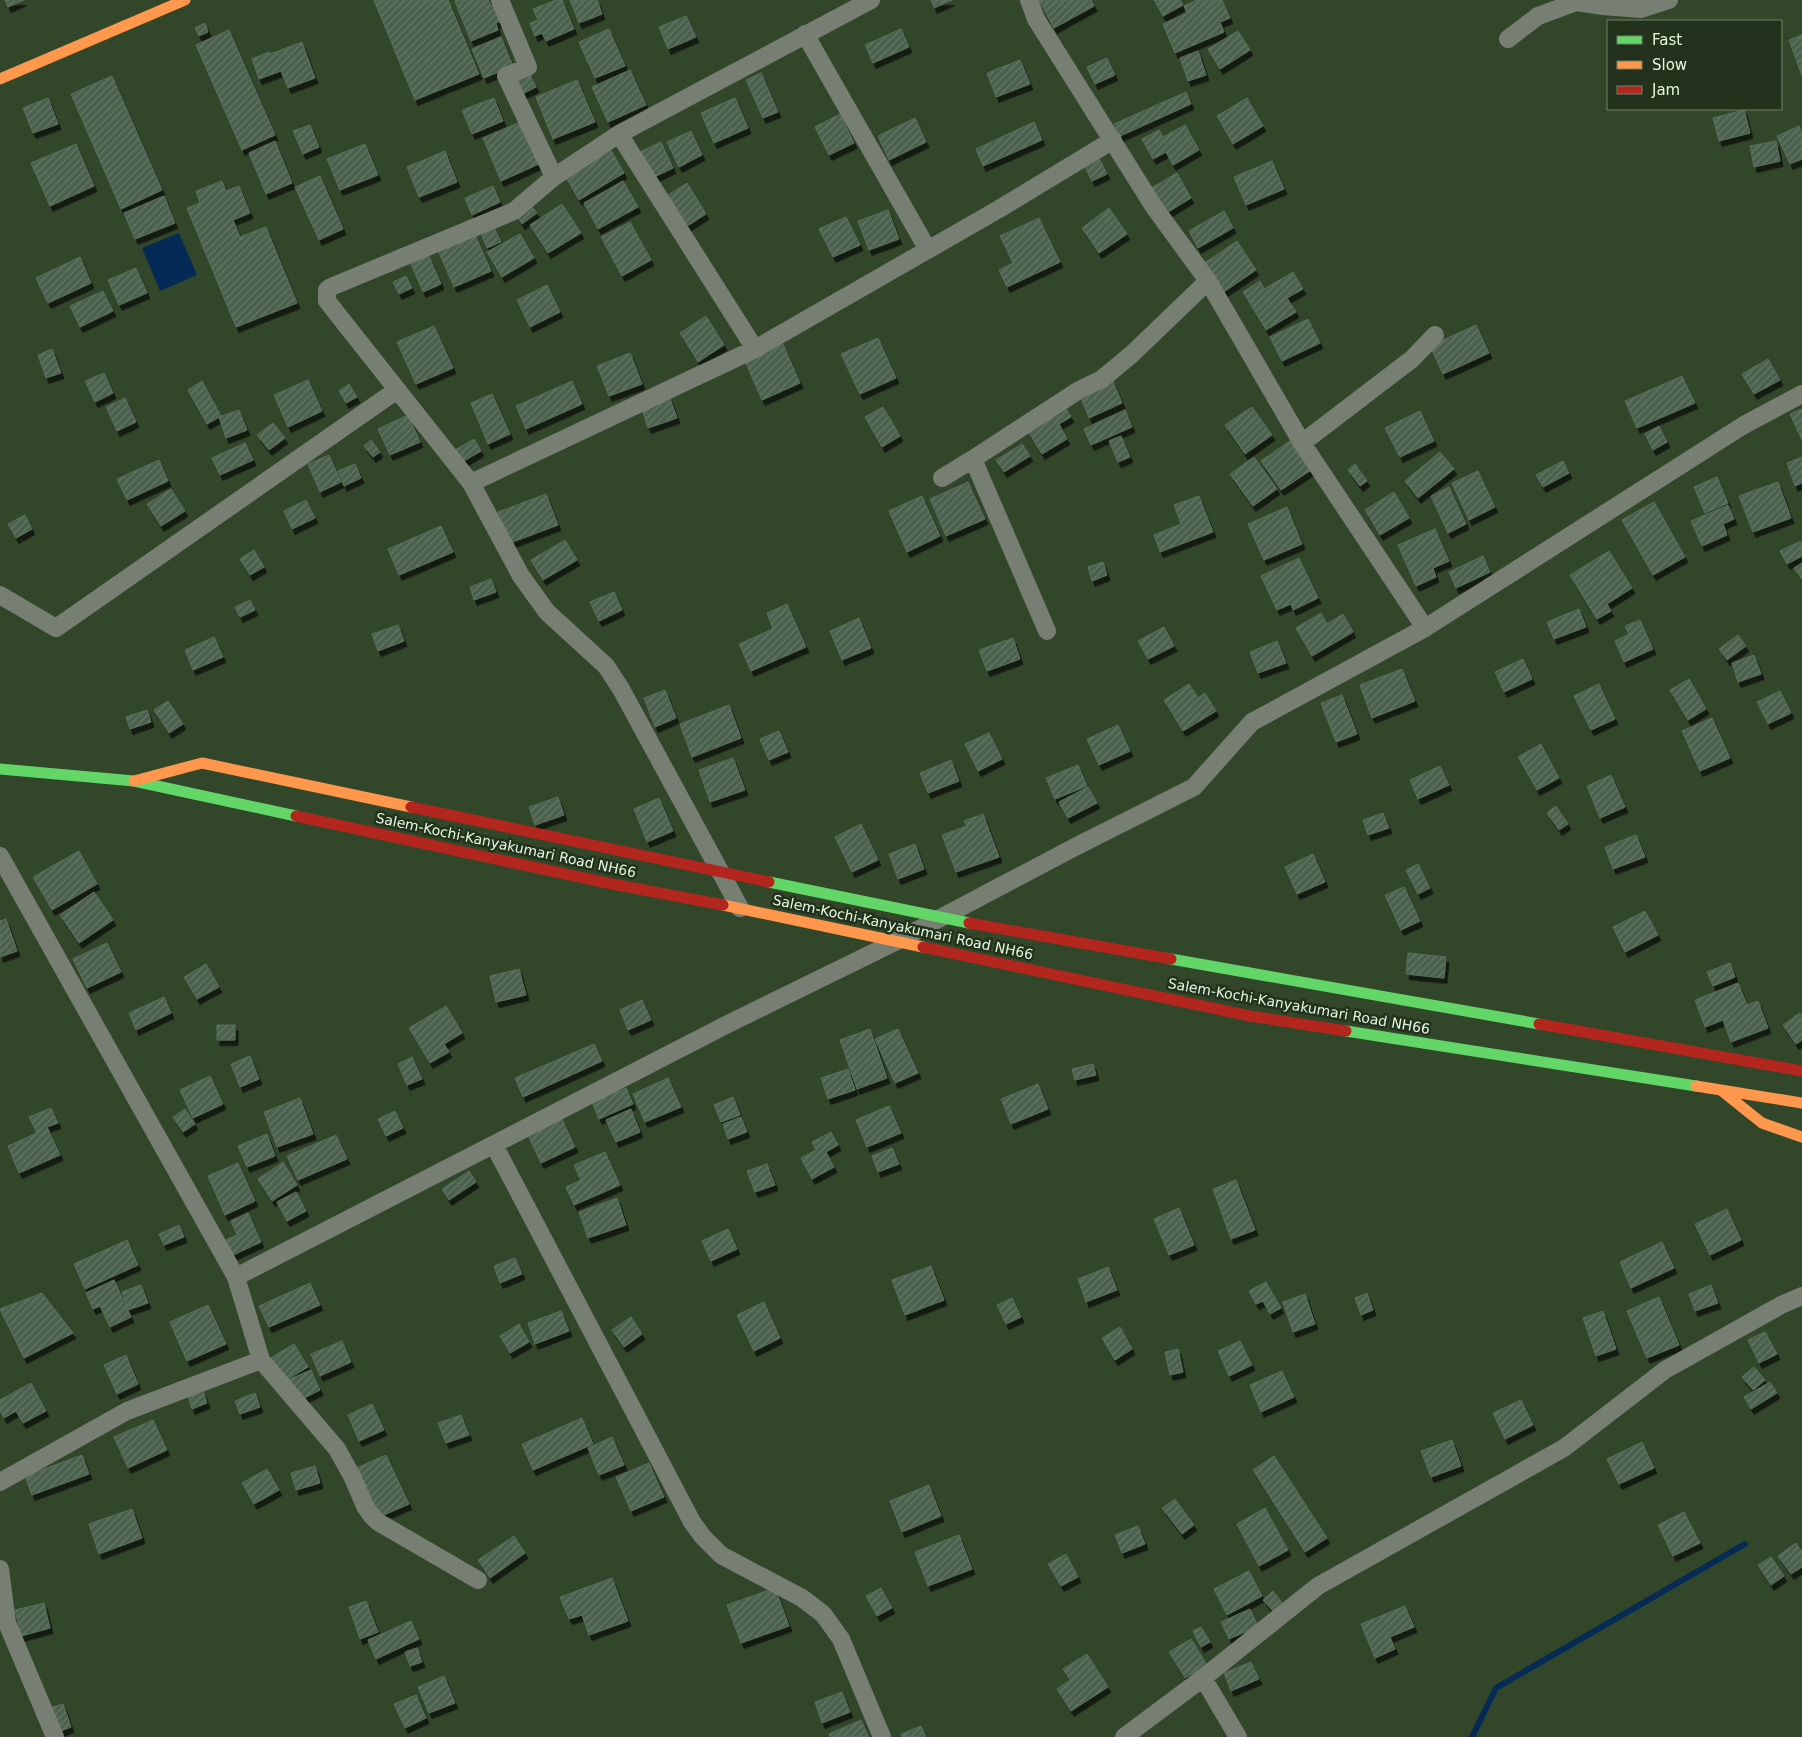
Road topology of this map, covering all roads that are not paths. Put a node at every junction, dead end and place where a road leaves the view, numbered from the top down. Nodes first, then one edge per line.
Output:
1 (185, 0) edge
2 (500, 0) edge
3 (871, 0) edge
4 (1029, 0) edge
5 (1669, 0) edge
6 (805, 34) junction
7 (1508, 39) dead end
8 (0, 79) edge
9 (619, 134) junction
10 (1113, 140) junction
11 (554, 177) junction
12 (928, 250) junction
13 (1208, 281) junction
14 (1435, 335) dead end
15 (755, 349) junction
16 (398, 390) junction
17 (1802, 394) edge
18 (1302, 444) junction
19 (973, 459) junction
20 (942, 478) dead end
21 (472, 483) junction
22 (0, 595) edge
23 (1425, 628) junction
24 (1047, 631) dead end
25 (0, 769) edge
26 (134, 780) junction
27 (0, 856) edge
28 (720, 872) junction
29 (740, 908) junction
30 (940, 918) junction
31 (894, 942) junction
32 (1802, 1071) edge
33 (1722, 1091) junction
34 (1802, 1103) edge
35 (1802, 1137) edge
36 (494, 1145) junction
37 (236, 1277) junction
38 (1802, 1296) edge
39 (261, 1360) junction
40 (0, 1482) edge
41 (0, 1569) edge
42 (478, 1580) dead end
43 (1203, 1678) junction
44 (55, 1737) edge
45 (882, 1737) edge
46 (1124, 1737) edge
47 (1238, 1737) edge

1 - 8 main road
2 - 11 street
3 - 6 street
4 - 10 street
5 - 7 street
6 - 9 street
6 - 12 street
9 - 11 street
9 - 15 street
10 - 12 street
10 - 13 street
11 - 16 street
12 - 15 street
13 - 18 street
13 - 19 street
14 - 18 street
15 - 21 street
16 - 21 street
16 - 22 street
17 - 23 street
18 - 23 street
19 - 20 street
19 - 24 street
21 - 28 street
23 - 30 street
25 - 26 main road, Salem-Kochi-Kanyakumari Road NH66
26 - 28 main road
26 - 29 main road, Salem-Kochi-Kanyakumari Road NH66
27 - 37 street
28 - 29 street
28 - 30 main road
29 - 31 main road, Salem-Kochi-Kanyakumari Road NH66
30 - 31 street
30 - 32 main road
31 - 33 main road, Salem-Kochi-Kanyakumari Road NH66
31 - 36 street
33 - 34 main road, Salem-Kochi-Kanyakumari Road NH66
33 - 35 main road
36 - 37 street
36 - 45 street
37 - 39 street
38 - 43 street
39 - 40 street
39 - 42 street
41 - 44 street
43 - 46 street
43 - 47 street

